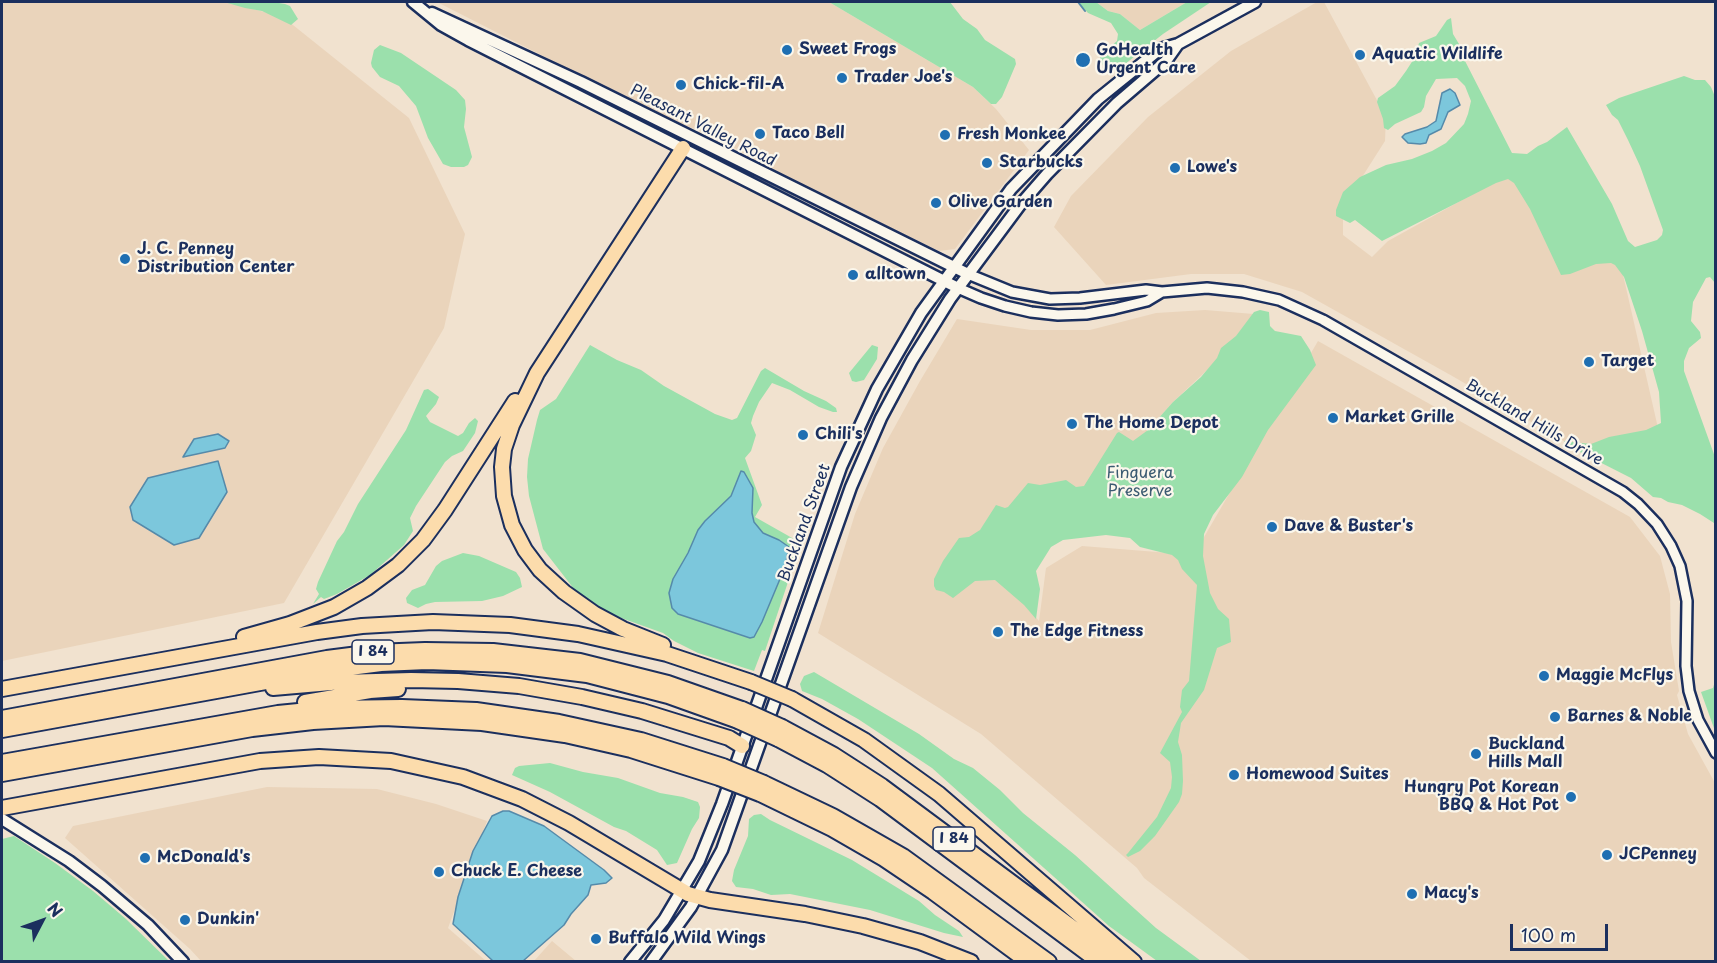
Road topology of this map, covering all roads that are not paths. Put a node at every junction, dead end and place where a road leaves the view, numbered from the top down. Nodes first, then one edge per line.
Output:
1 (413, 2) edge
2 (1255, 2) edge
3 (424, 9) junction
4 (1178, 44) junction
5 (565, 74) junction
6 (559, 86) junction
7 (1080, 118) junction
8 (1090, 131) junction
9 (686, 142) junction
10 (827, 205) junction
11 (815, 215) junction
12 (953, 266) junction
13 (968, 274) junction
14 (943, 280) junction
15 (958, 288) junction
16 (1161, 292) junction
17 (537, 373) junction
18 (869, 405) junction
19 (884, 412) junction
20 (147, 662) junction
21 (714, 669) junction
22 (2, 689) edge
23 (176, 698) junction
24 (740, 715) junction
25 (2, 718) edge
26 (223, 721) junction
27 (2, 730) edge
28 (780, 733) junction
29 (742, 746) junction
30 (757, 751) junction
31 (1716, 753) edge
32 (2, 762) edge
33 (721, 772) junction
34 (2, 774) edge
35 (762, 789) junction
36 (2, 808) edge
37 (6, 822) edge
38 (682, 892) junction
39 (697, 897) junction
40 (183, 962) edge
41 (630, 962) edge
42 (651, 962) edge
43 (971, 962) edge
44 (1028, 962) edge
45 (1049, 962) edge
46 (1099, 962) edge
47 (1119, 962) edge
48 (1134, 962) edge

1 - 3 main road, Pleasant Valley Road
2 - 4 main road, Buckland Street
3 - 5 main road, Pleasant Valley Road
3 - 6 main road, Pleasant Valley Road
4 - 7 main road, Buckland Street
4 - 8 main road, Buckland Street
5 - 6 main road
5 - 9 main road, Pleasant Valley Road
6 - 9 main road, Pleasant Valley Road
7 - 8 main road
7 - 12 main road, Buckland Street
8 - 13 main road, Buckland Street
9 - 10 main road, Pleasant Valley Road
9 - 11 main road, Pleasant Valley Road
9 - 17 highway
10 - 11 main road
10 - 12 main road, Pleasant Valley Road
11 - 14 main road, Pleasant Valley Road
12 - 13 main road, Pleasant Valley Road
12 - 14 main road, Buckland Street
13 - 15 main road, Buckland Street
13 - 16 street, Buckland Hills Drive
14 - 15 main road, Pleasant Valley Road
14 - 18 main road, Buckland Street
15 - 16 street, Buckland Hills Drive
15 - 19 main road, Buckland Street
16 - 31 street, Buckland Hills Drive
17 - 20 highway
17 - 21 highway
18 - 19 main road
18 - 29 main road, Buckland Street
19 - 30 main road, Buckland Street
20 - 21 highway
20 - 22 highway
21 - 48 highway, bridge
23 - 24 highway
23 - 27 highway
23 - 29 highway
24 - 25 highway, I 84
24 - 28 highway, I 84, bridge
26 - 29 highway
26 - 32 highway
26 - 33 highway
28 - 46 highway
28 - 47 highway, I 84
29 - 30 main road
29 - 38 main road, Buckland Street
30 - 39 main road, Buckland Street
33 - 34 highway
33 - 35 highway, bridge
35 - 44 highway
35 - 45 highway
36 - 38 highway
37 - 40 main road
38 - 39 highway
38 - 41 main road, Buckland Street
39 - 42 main road, Buckland Street
39 - 43 highway

